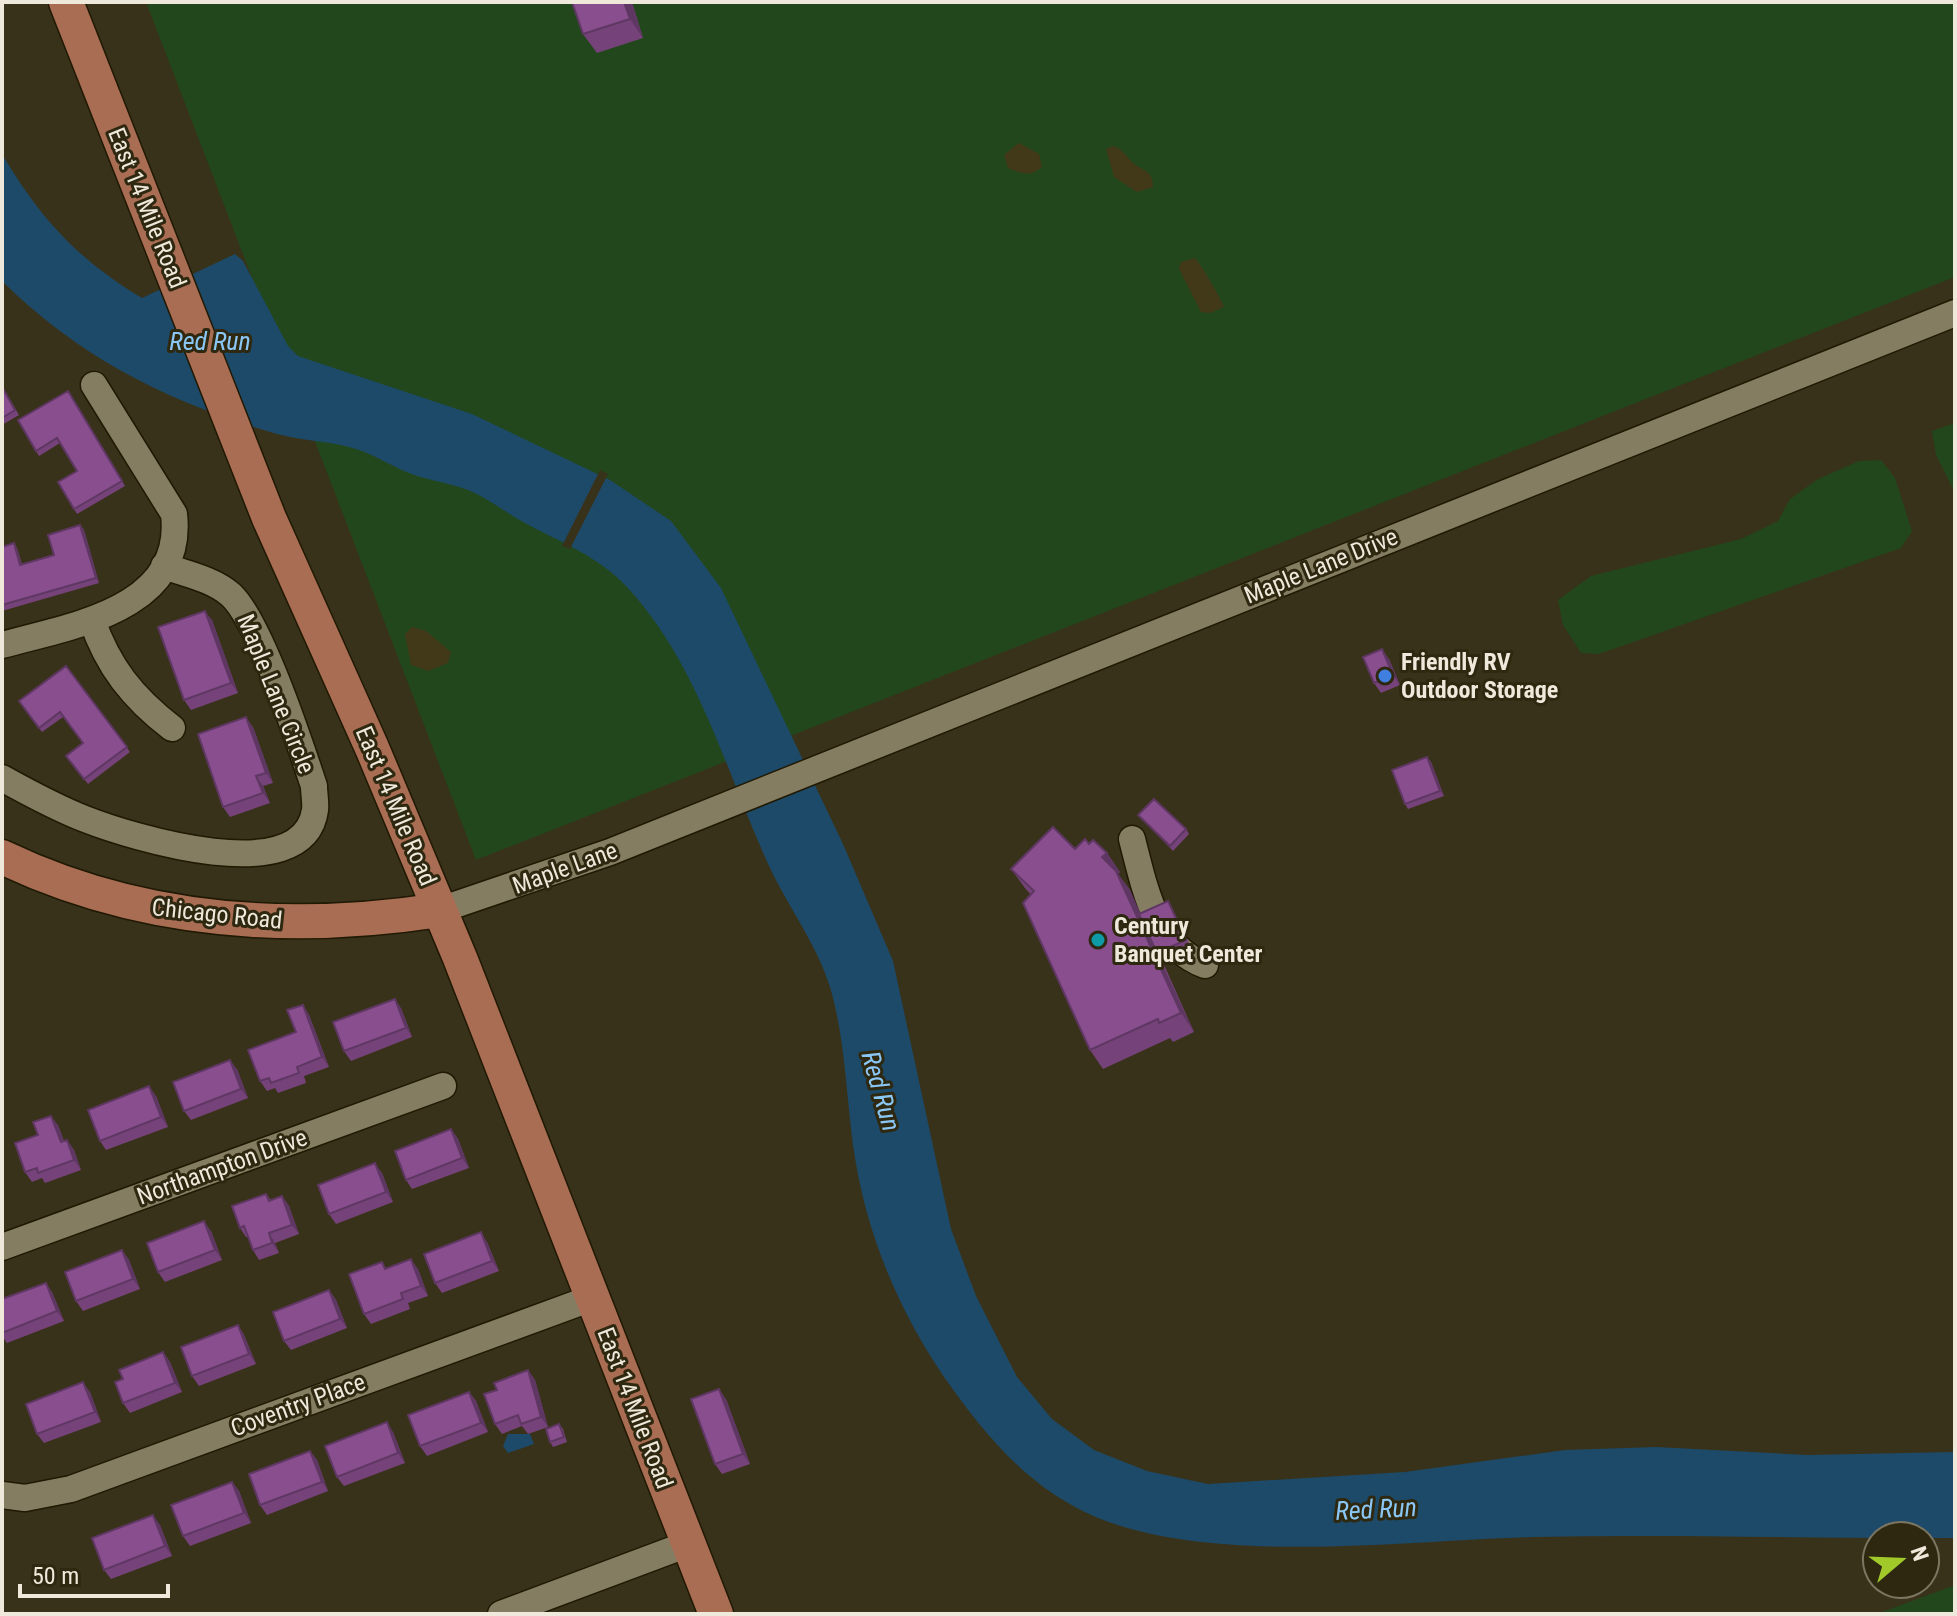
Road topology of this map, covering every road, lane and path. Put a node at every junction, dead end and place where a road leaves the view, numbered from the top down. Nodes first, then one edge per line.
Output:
1 (66, 2) edge
2 (1955, 313) edge
3 (94, 385) dead end
4 (164, 566) junction
5 (92, 620) junction
6 (2, 645) edge
7 (172, 728) dead end
8 (2, 778) edge
9 (688, 821) joint
10 (1132, 839) dead end
11 (2, 857) edge
12 (440, 910) junction
13 (1205, 965) dead end
14 (443, 1086) dead end
15 (2, 1247) edge
16 (592, 1298) junction
17 (2, 1495) edge
18 (688, 1544) junction
19 (501, 1614) edge
20 (716, 1614) edge

1 - 12 main road, East 14 Mile Road
2 - 9 street, Maple Lane Drive
3 - 4 street
4 - 5 street
4 - 8 street, Maple Lane Circle
5 - 6 street
5 - 7 street
9 - 12 street, Maple Lane
10 - 13 street
11 - 12 main road, Chicago Road
12 - 16 main road, East 14 Mile Road
14 - 15 street, Northampton Drive
16 - 17 street, Coventry Place
16 - 18 main road, East 14 Mile Road
18 - 19 street
18 - 20 main road, East 14 Mile Road

